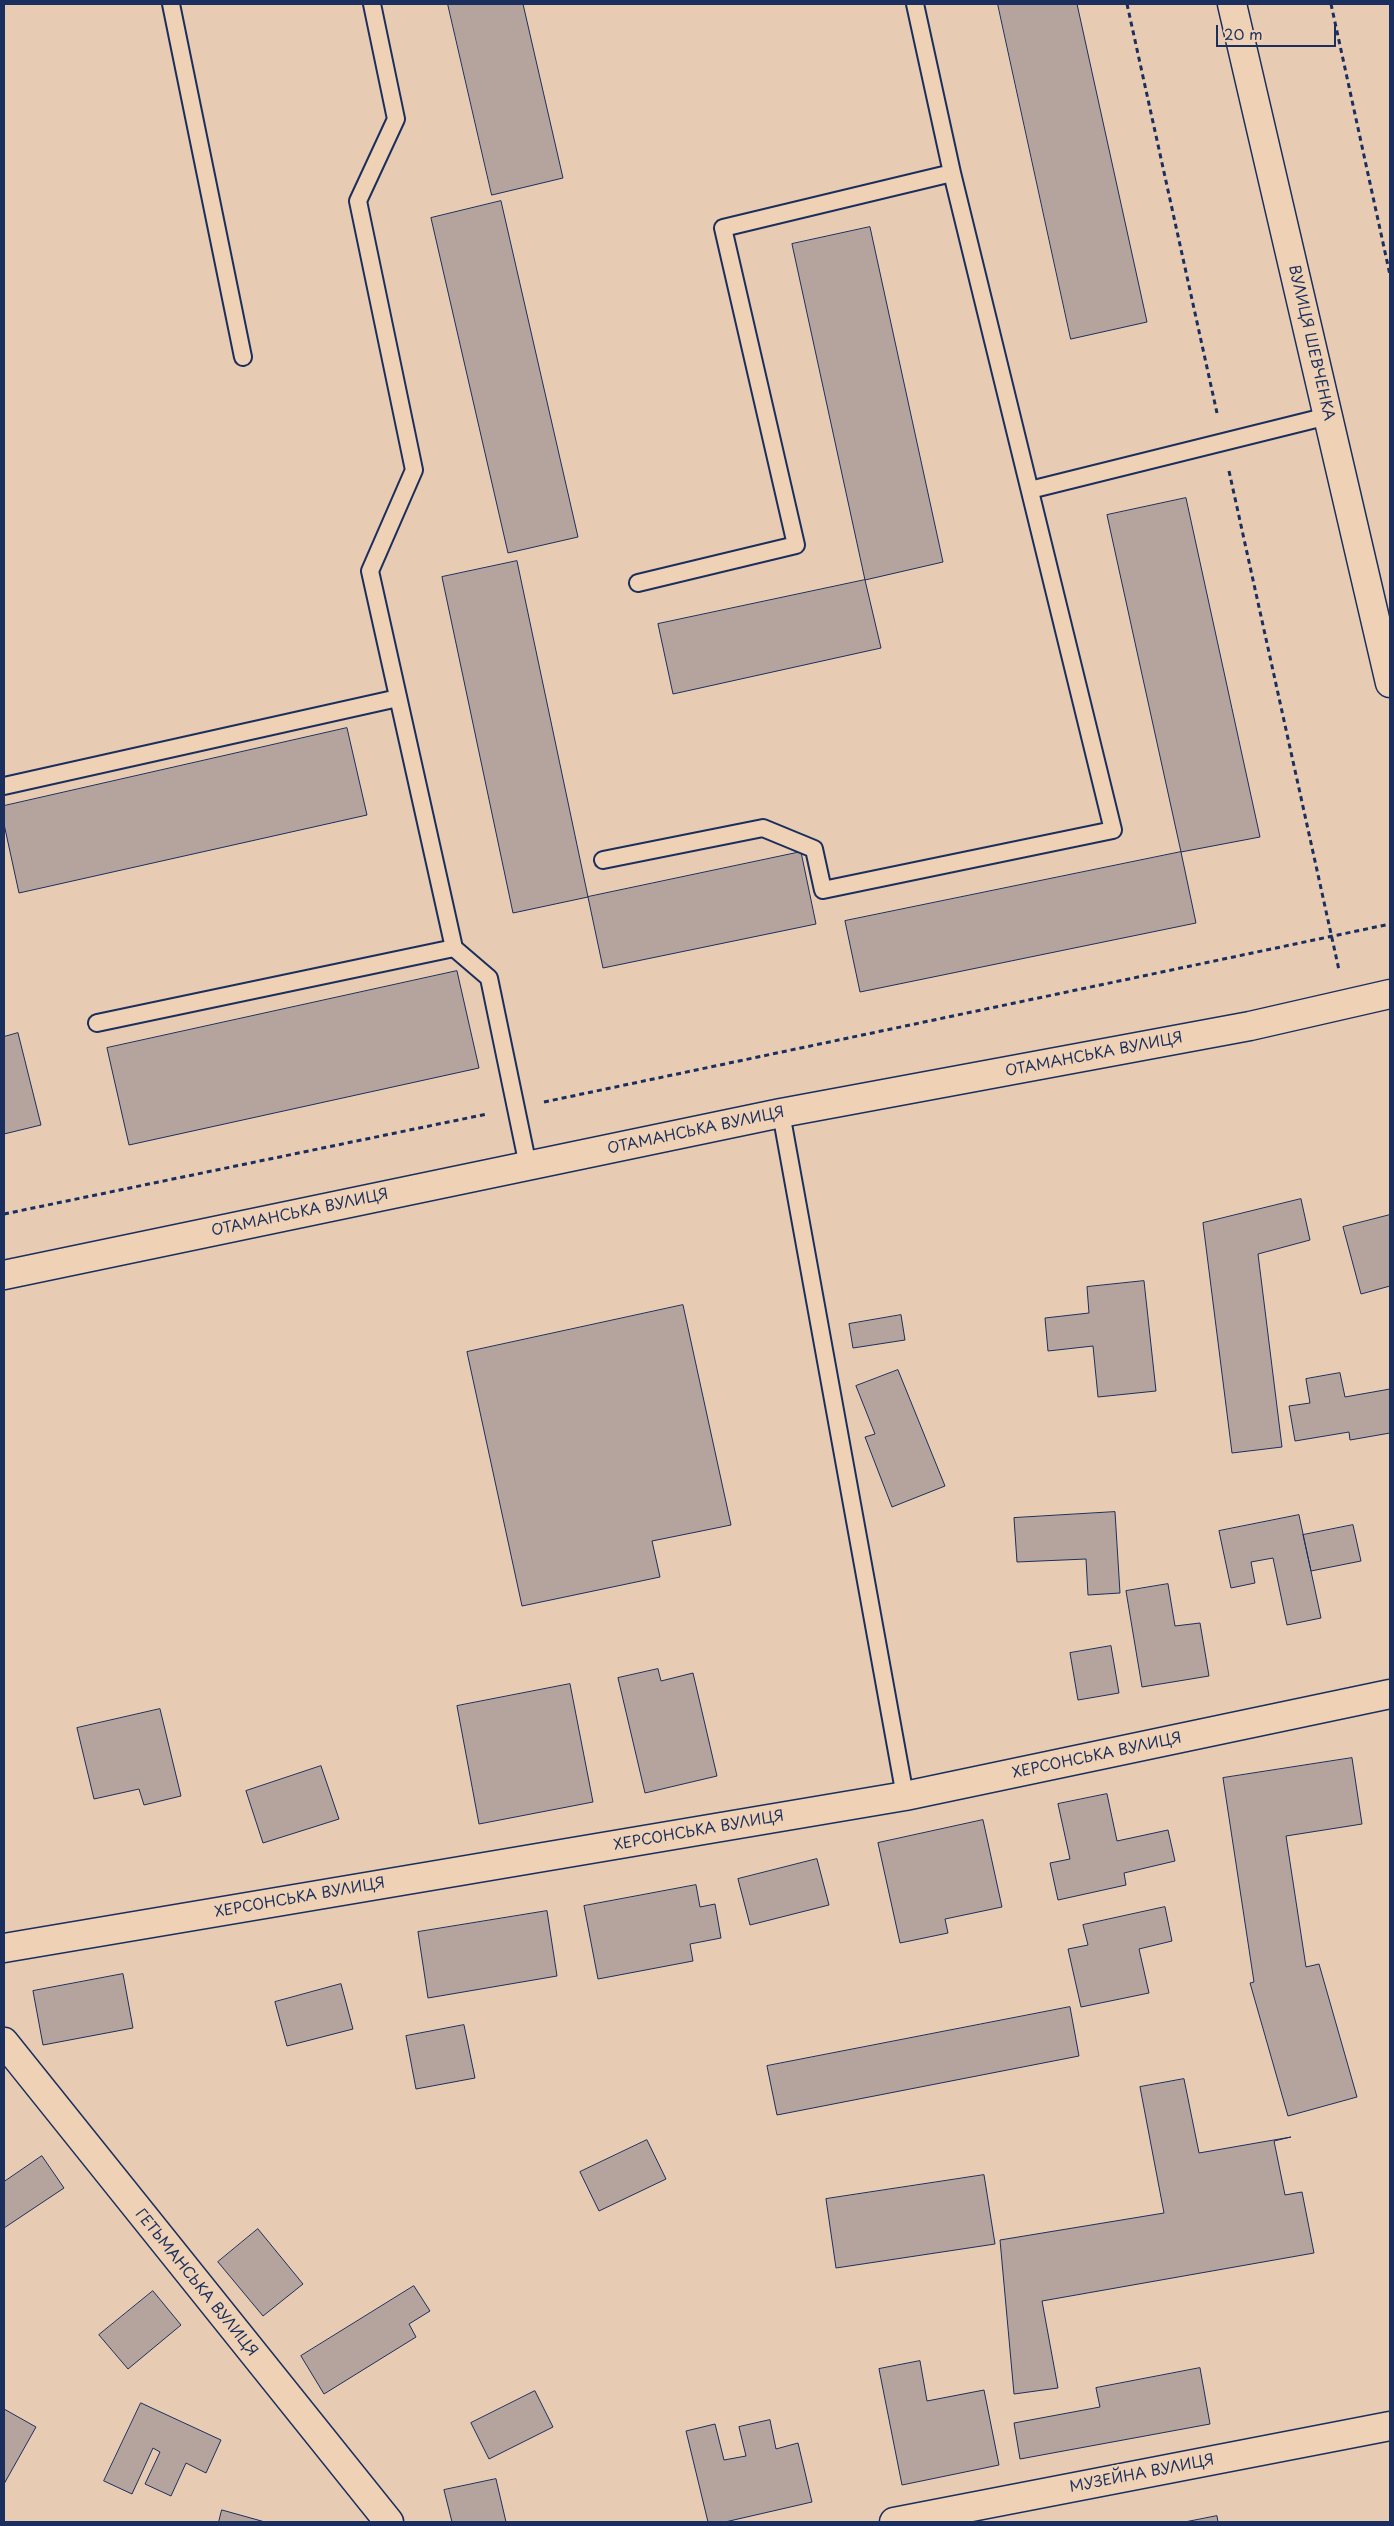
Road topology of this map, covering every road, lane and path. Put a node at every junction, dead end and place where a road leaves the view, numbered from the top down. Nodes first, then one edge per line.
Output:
1 (171, 4) edge
2 (372, 4) edge
3 (915, 4) edge
4 (1127, 4) edge
5 (1232, 4) edge
6 (1331, 4) edge
7 (952, 174) junction
8 (1390, 274) edge
9 (243, 357) dead end
10 (1328, 416) junction
11 (1219, 422) dead end
12 (1227, 461) dead end
13 (1030, 490) junction
14 (638, 583) dead end
15 (1390, 683) edge
16 (398, 698) junction
17 (4, 786) edge
18 (603, 860) dead end
19 (1390, 924) edge
20 (1332, 938) junction
21 (454, 948) junction
22 (1390, 994) edge
23 (1347, 1004) junction
24 (97, 1023) dead end
25 (541, 1102) dead end
26 (492, 1112) dead end
27 (781, 1113) junction
28 (528, 1166) junction
29 (4, 1214) edge
30 (4, 1275) edge
31 (1390, 1694) edge
32 (905, 1796) junction
33 (4, 1948) edge
34 (4, 2042) edge
35 (1390, 2426) edge
36 (389, 2522) edge
37 (894, 2522) edge

1 - 9 lane
2 - 16 lane
3 - 7 lane
4 - 11 path
5 - 10 street, ВУЛИЦЯ ШЕВЧЕНКА
6 - 8 path
7 - 13 lane
7 - 14 lane
10 - 13 lane
10 - 15 street, ВУЛИЦЯ ШЕВЧЕНКА
12 - 20 path
13 - 18 lane
16 - 17 lane
16 - 21 lane
19 - 20 path
20 - 23 path
20 - 25 path
21 - 24 lane
21 - 28 lane
22 - 23 street, ОТАМАНСЬКА ВУЛИЦЯ
23 - 27 street, ОТАМАНСЬКА ВУЛИЦЯ
26 - 29 path
27 - 28 street, ОТАМАНСЬКА ВУЛИЦЯ
27 - 32 lane
28 - 30 street, ОТАМАНСЬКА ВУЛИЦЯ
31 - 32 street, ХЕРСОНСЬКА ВУЛИЦЯ
32 - 33 street, ХЕРСОНСЬКА ВУЛИЦЯ
34 - 36 street, ГЕТЬМАНСЬКА ВУЛИЦЯ
35 - 37 street, МУЗЕЙНА ВУЛИЦЯ

